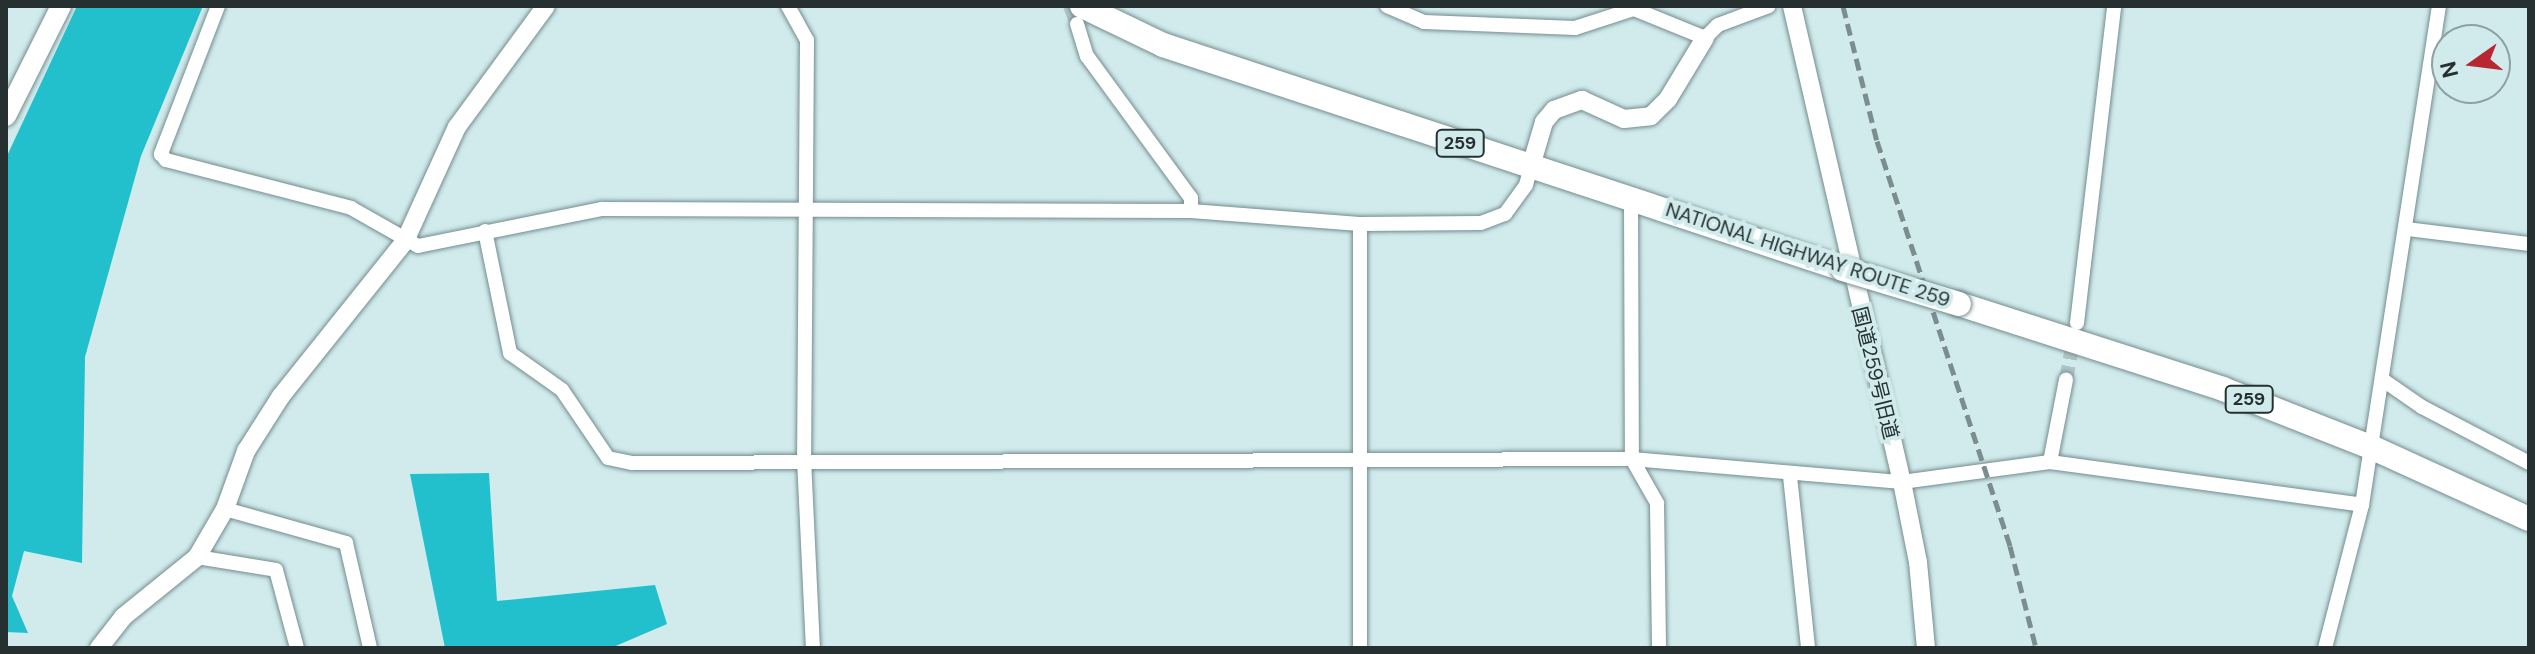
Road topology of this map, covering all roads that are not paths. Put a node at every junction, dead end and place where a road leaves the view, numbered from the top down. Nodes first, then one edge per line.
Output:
1 (61, 6) edge
2 (218, 6) edge
3 (546, 6) edge
4 (788, 6) edge
5 (1387, 6) edge
6 (1769, 6) edge
7 (1792, 6) edge
8 (2114, 6) edge
9 (2439, 6) edge
10 (1079, 15) edge
11 (1705, 38) junction
12 (6, 116) edge
13 (1531, 166) junction
14 (1631, 198) junction
15 (1191, 211) junction
16 (807, 212) junction
17 (1360, 224) junction
18 (2407, 229) junction
19 (485, 231) junction
20 (405, 241) junction
21 (2529, 244) edge
22 (2077, 323) tunnel mouth
23 (2066, 380) tunnel mouth
24 (2383, 380) junction
25 (2373, 448) junction
26 (804, 459) junction
27 (1357, 459) junction
28 (1632, 459) junction
29 (2050, 462) junction
30 (2529, 463) edge
31 (1790, 476) junction
32 (1902, 482) junction
33 (2362, 505) junction
34 (225, 509) junction
35 (2529, 519) edge
36 (197, 557) junction
37 (99, 648) edge
38 (297, 648) edge
39 (370, 648) edge
40 (813, 648) edge
41 (1360, 648) edge
42 (1659, 648) edge
43 (1808, 648) edge
44 (1926, 648) edge
45 (2325, 648) edge

1 - 12 main road
2 - 20 street
3 - 20 street
4 - 16 street
5 - 11 street
6 - 11 street
7 - 32 street, 国道259号旧道
8 - 22 street
9 - 18 street
10 - 13 highway, NATIONAL HIGHWAY ROUTE 259 / 259
10 - 15 street
11 - 13 street
13 - 14 highway, NATIONAL HIGHWAY ROUTE 259 / 259
13 - 17 street
14 - 25 highway, NATIONAL HIGHWAY ROUTE 259 / 259, bridge
14 - 28 street
15 - 16 street
15 - 17 street
16 - 19 street
16 - 26 street
17 - 27 street
18 - 21 street
18 - 24 street
19 - 20 street
19 - 26 street
20 - 34 street
23 - 29 street
24 - 25 street
24 - 30 street
25 - 33 street
25 - 35 highway, NATIONAL HIGHWAY ROUTE 259 / 259
26 - 27 street
26 - 40 street
27 - 28 street
27 - 41 street
28 - 31 street
28 - 42 street
29 - 32 street
29 - 33 street
31 - 32 street
31 - 43 street
32 - 44 street, 国道259号旧道
33 - 45 street
34 - 36 street
34 - 39 street
36 - 37 street
36 - 38 street

